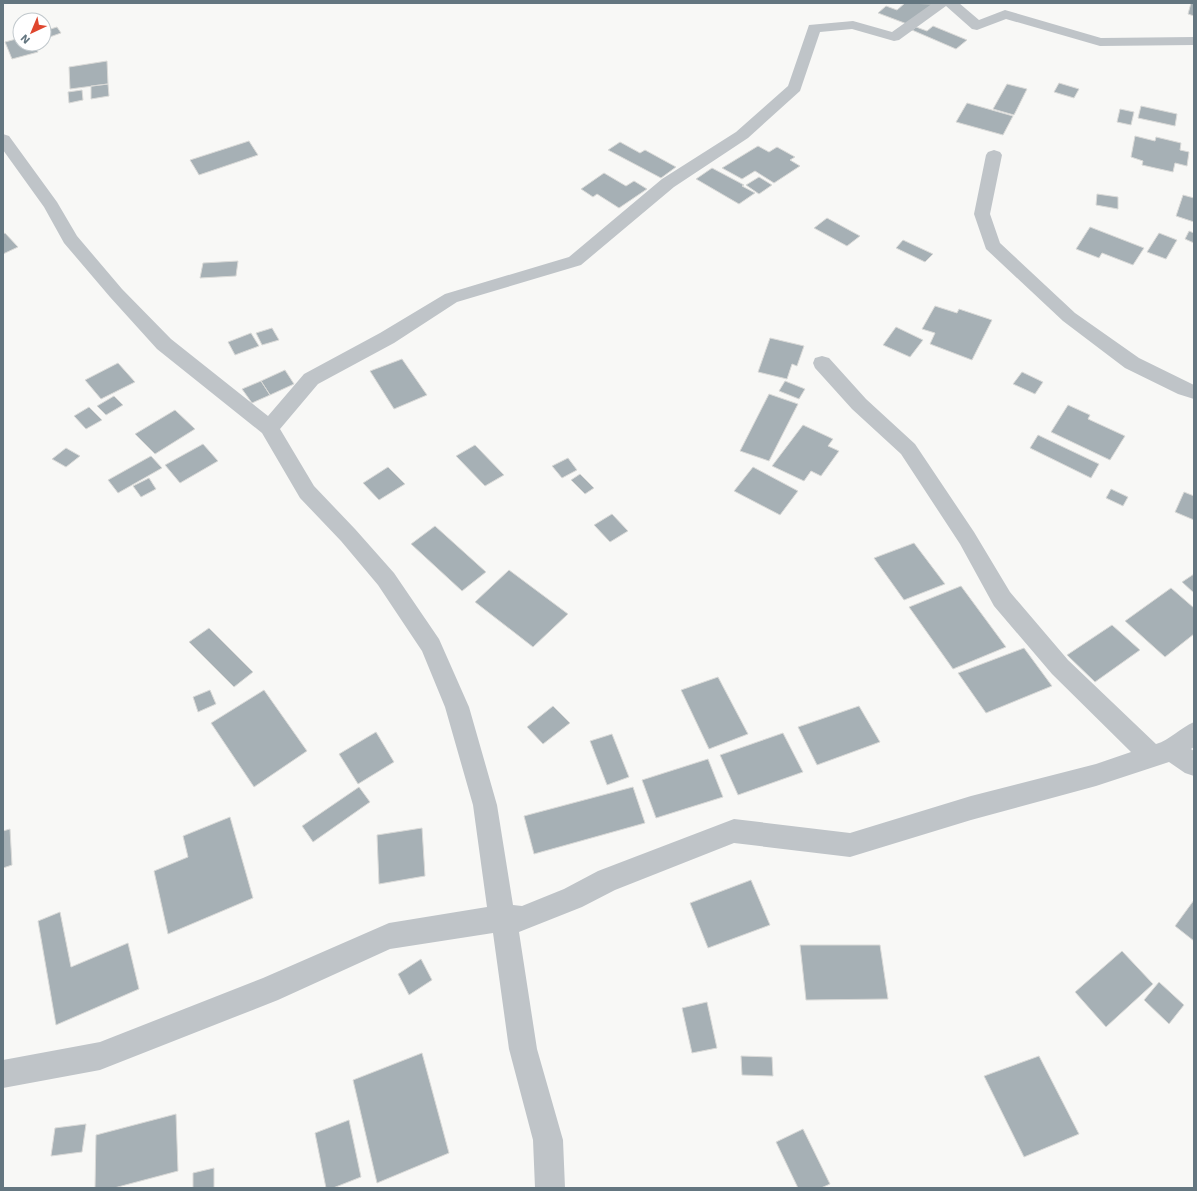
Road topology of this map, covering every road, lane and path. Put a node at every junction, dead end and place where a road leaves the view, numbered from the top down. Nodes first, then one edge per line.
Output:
1 (942, 3) edge
2 (951, 3) edge
3 (1194, 41) edge
4 (3, 139) edge
5 (994, 154) dead end
6 (822, 363) dead end
7 (1194, 392) edge
8 (269, 428) junction
9 (1194, 733) edge
10 (1162, 754) junction
11 (1194, 765) edge
12 (504, 918) junction
13 (3, 1074) edge
14 (550, 1188) edge

1 - 8 street
2 - 3 street
4 - 8 street
5 - 7 street
6 - 10 street
8 - 12 street
9 - 10 street
10 - 11 street
10 - 12 street
12 - 13 street
12 - 14 street

